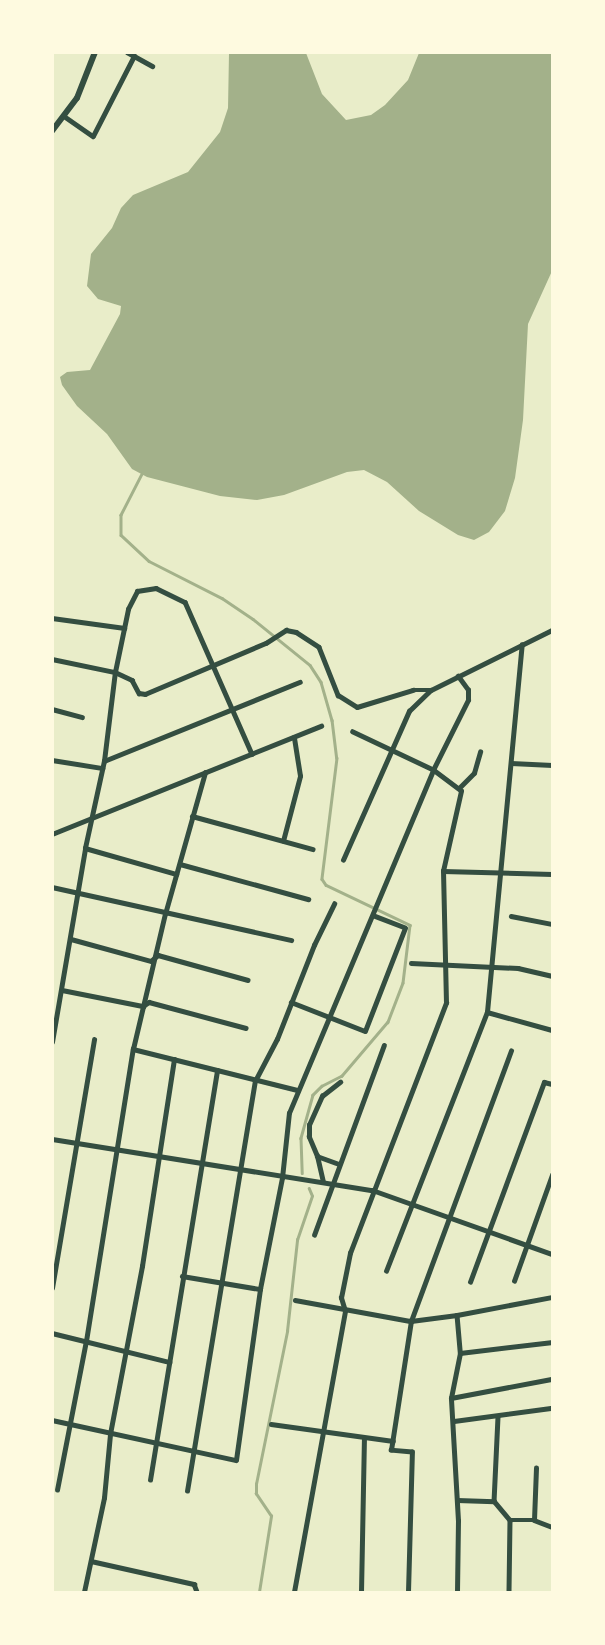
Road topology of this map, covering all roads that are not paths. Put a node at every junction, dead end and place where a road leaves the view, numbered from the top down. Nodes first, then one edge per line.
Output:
1 (95, 52) edge
2 (127, 52) edge
3 (134, 56) junction
4 (152, 66) dead end
5 (64, 117) junction
6 (52, 131) edge
7 (52, 618) edge
8 (124, 628) junction
9 (552, 630) edge
10 (522, 645) junction
11 (52, 659) edge
12 (214, 666) junction
13 (115, 672) junction
14 (458, 676) junction
15 (300, 682) dead end
16 (431, 690) junction
17 (52, 709) edge
18 (232, 709) junction
19 (82, 717) dead end
20 (321, 726) dead end
21 (353, 732) dead end
22 (294, 737) junction
23 (392, 750) junction
24 (480, 751) dead end
25 (252, 754) junction
26 (52, 760) edge
27 (104, 761) junction
28 (511, 763) junction
29 (552, 765) edge
30 (102, 768) junction
31 (433, 770) junction
32 (205, 773) junction
33 (459, 788) junction
34 (192, 816) junction
35 (90, 821) junction
36 (52, 834) edge
37 (283, 841) junction
38 (85, 848) junction
39 (313, 849) dead end
40 (343, 860) dead end
41 (180, 863) junction
42 (443, 871) junction
43 (499, 872) junction
44 (176, 874) junction
45 (552, 874) edge
46 (52, 887) edge
47 (78, 893) junction
48 (308, 899) dead end
49 (334, 904) dead end
50 (165, 914) junction
51 (373, 915) junction
52 (511, 916) dead end
53 (552, 923) edge
54 (71, 939) junction
55 (291, 940) dead end
56 (158, 955) junction
57 (411, 963) dead end
58 (444, 964) junction
59 (493, 967) junction
60 (552, 976) edge
61 (247, 980) dead end
62 (62, 990) junction
63 (291, 1002) junction
64 (143, 1006) junction
65 (486, 1012) junction
66 (331, 1018) junction
67 (54, 1024) edge
68 (246, 1028) dead end
69 (552, 1030) edge
70 (94, 1040) dead end
71 (52, 1042) edge
72 (384, 1045) dead end
73 (134, 1049) junction
74 (511, 1051) dead end
75 (174, 1059) junction
76 (217, 1070) junction
77 (255, 1081) junction
78 (340, 1082) dead end
79 (552, 1084) edge
80 (298, 1090) junction
81 (52, 1139) edge
82 (78, 1143) junction
83 (117, 1148) junction
84 (161, 1156) junction
85 (317, 1156) junction
86 (201, 1163) junction
87 (339, 1164) junction
88 (240, 1169) junction
89 (552, 1175) edge
90 (282, 1178) junction
91 (323, 1182) junction
92 (332, 1184) junction
93 (372, 1190) junction
94 (412, 1205) junction
95 (451, 1219) junction
96 (489, 1232) junction
97 (314, 1235) dead end
98 (526, 1245) junction
99 (552, 1254) edge
100 (386, 1271) dead end
101 (182, 1276) junction
102 (514, 1281) dead end
103 (221, 1282) junction
104 (470, 1282) dead end
105 (52, 1289) edge
106 (260, 1289) junction
107 (552, 1297) edge
108 (295, 1300) dead end
109 (345, 1311) junction
110 (457, 1315) junction
111 (411, 1321) junction
112 (52, 1333) edge
113 (86, 1341) junction
114 (552, 1342) edge
115 (128, 1350) junction
116 (460, 1353) junction
117 (169, 1362) junction
118 (552, 1379) edge
119 (451, 1398) junction
120 (552, 1408) edge
121 (498, 1417) junction
122 (52, 1420) edge
123 (454, 1421) junction
124 (71, 1424) junction
125 (271, 1424) dead end
126 (323, 1433) junction
127 (110, 1434) junction
128 (364, 1440) junction
129 (393, 1441) junction
130 (156, 1444) junction
131 (193, 1452) junction
132 (536, 1468) dead end
133 (150, 1480) dead end
134 (57, 1490) dead end
135 (187, 1491) dead end
136 (457, 1500) junction
137 (494, 1501) junction
138 (510, 1520) junction
139 (534, 1520) junction
140 (552, 1527) edge
141 (91, 1561) junction
142 (84, 1592) edge
143 (197, 1592) edge
144 (294, 1592) edge
145 (361, 1592) edge
146 (408, 1592) edge
147 (457, 1592) edge
148 (509, 1592) edge

1 - 5 main road
2 - 3 street
3 - 4 street
3 - 5 street
5 - 6 main road
7 - 8 street
8 - 12 street
8 - 13 street
9 - 10 street
10 - 14 street
10 - 28 street
11 - 13 street
12 - 13 street
12 - 16 street
12 - 18 street
13 - 27 street
14 - 16 street
14 - 31 street
15 - 18 street
16 - 23 street
17 - 19 street
18 - 25 street
18 - 27 street
20 - 22 street
21 - 23 street
22 - 25 street
22 - 37 street
23 - 31 street
23 - 40 street
24 - 33 street
25 - 32 street
26 - 30 street
27 - 30 street
28 - 29 street
28 - 43 street
30 - 35 street
31 - 33 street
31 - 51 street
32 - 34 street
32 - 35 street
33 - 42 street
34 - 37 street
34 - 41 street
35 - 36 street
35 - 38 street
37 - 39 street
38 - 44 street
38 - 47 street
41 - 44 street
41 - 48 street
42 - 43 street
42 - 58 street
43 - 45 street
43 - 59 street
44 - 50 street
46 - 47 street
47 - 50 street
47 - 54 street
49 - 63 street
50 - 55 street
50 - 56 street
51 - 66 street
51 - 66 street
52 - 53 street
54 - 56 street
54 - 62 street
56 - 61 street
56 - 64 street
57 - 58 street
58 - 59 street
58 - 93 street
59 - 60 street
59 - 65 street
62 - 64 street
62 - 67 street
63 - 66 street
63 - 77 street
64 - 68 street
64 - 73 street
65 - 69 street
65 - 94 street
66 - 80 street
67 - 71 street
70 - 82 street
72 - 87 street
73 - 75 street
73 - 83 street
74 - 95 street
75 - 76 street
75 - 84 street
76 - 77 street
76 - 86 street
77 - 80 street
77 - 88 street
78 - 85 street
79 - 96 street
80 - 90 street
81 - 82 street
82 - 83 street
82 - 105 street
83 - 84 street
83 - 113 street
84 - 86 street
84 - 115 street
85 - 87 street
85 - 91 street
86 - 88 street
86 - 101 street
87 - 92 street
88 - 90 street
88 - 103 street
89 - 98 street
90 - 91 street
90 - 106 street
91 - 92 street
92 - 93 street
92 - 97 street
93 - 94 street
93 - 109 street
94 - 95 street
94 - 100 street
95 - 96 street
95 - 111 street
96 - 98 street
96 - 104 street
98 - 99 street
98 - 102 street
101 - 103 street
101 - 117 street
103 - 106 street
103 - 131 street
106 - 131 street
107 - 110 street
108 - 109 street
109 - 111 street
109 - 126 street
110 - 111 street
110 - 116 street
111 - 129 street
112 - 113 street
113 - 115 street
113 - 124 street
114 - 116 street
115 - 117 street
115 - 127 street
116 - 119 street
117 - 130 street
118 - 119 street
119 - 123 street
120 - 121 street
121 - 123 street
121 - 137 street
122 - 124 street
123 - 136 street
124 - 127 street
124 - 134 street
125 - 126 street
126 - 128 street
126 - 144 street
127 - 130 street
127 - 141 street
128 - 129 street
128 - 145 street
129 - 146 street
130 - 131 street
130 - 133 street
131 - 135 street
132 - 139 street
136 - 137 street
136 - 147 street
137 - 138 street
138 - 139 street
138 - 148 street
139 - 140 street
141 - 142 street
141 - 143 street

